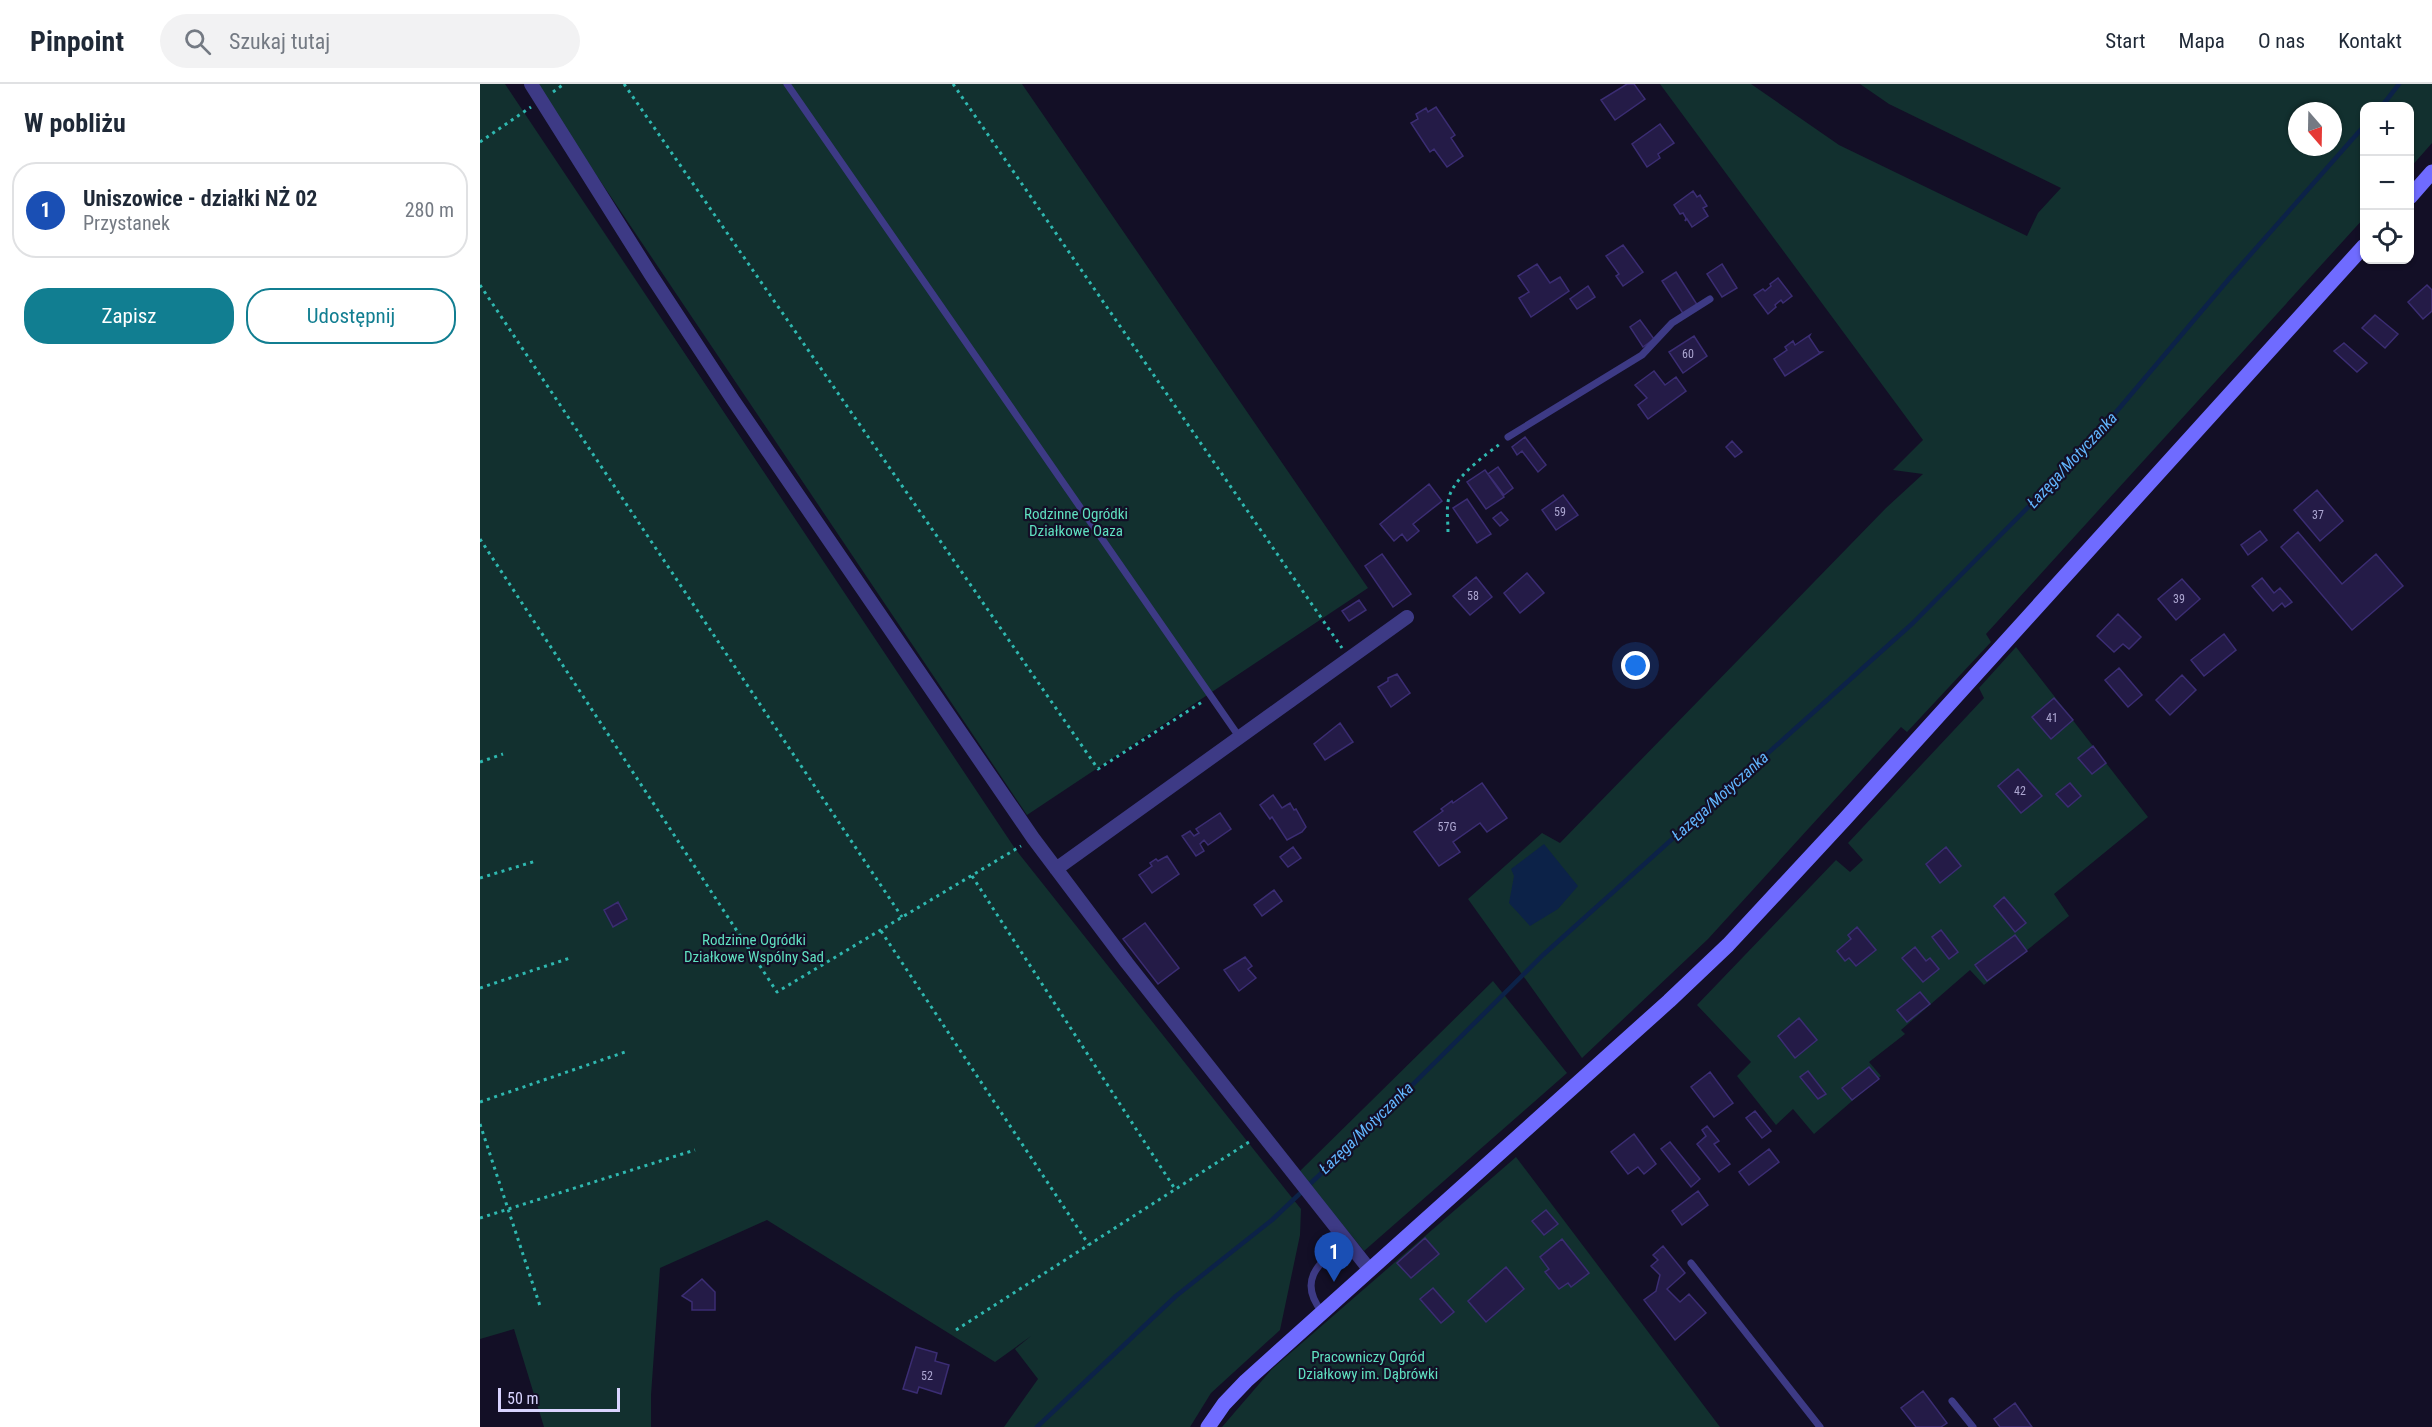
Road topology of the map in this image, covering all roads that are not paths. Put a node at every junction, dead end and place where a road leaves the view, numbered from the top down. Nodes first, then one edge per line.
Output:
1 (531, 84) edge
2 (787, 84) edge
3 (2432, 172) edge
4 (2414, 192) edge
5 (2360, 250) edge
6 (1710, 299) dead end
7 (1508, 437) road end
8 (1407, 617) dead end
9 (1240, 738) junction
10 (1056, 868) junction
11 (1345, 1241) junction
12 (1691, 1263) dead end
13 (1369, 1269) junction
14 (1322, 1311) junction
15 (1952, 1401) dead end
16 (1208, 1427) edge
17 (1820, 1427) edge
18 (1973, 1427) edge

1 - 10 street
2 - 9 lane
3 - 4 street
5 - 13 street
6 - 7 lane
8 - 9 street
9 - 10 street
10 - 11 street
11 - 13 street
11 - 14 lane
12 - 17 lane
13 - 14 street
14 - 16 street
15 - 18 lane

